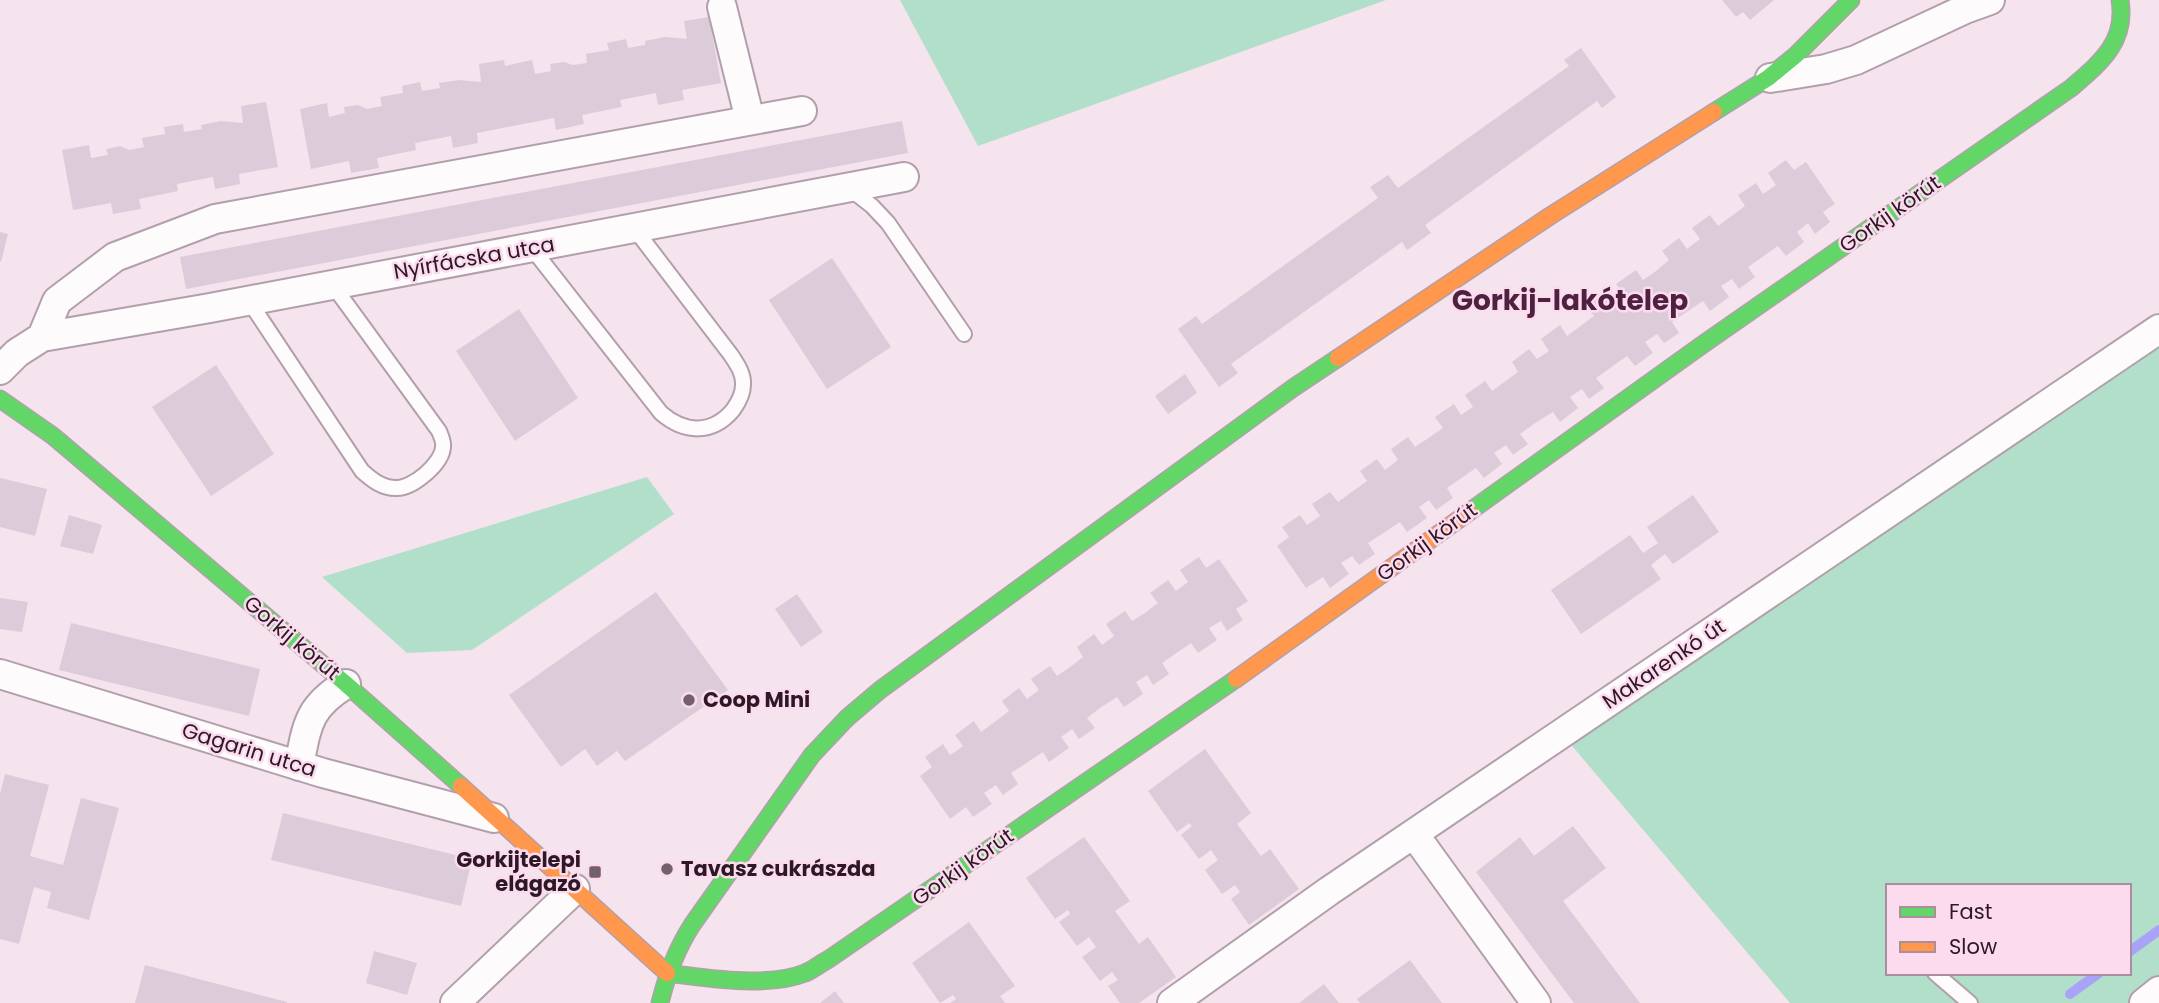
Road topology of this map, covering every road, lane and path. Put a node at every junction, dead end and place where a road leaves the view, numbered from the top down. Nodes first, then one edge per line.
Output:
1 (1851, 0) edge
2 (1990, 0) edge
3 (2120, 0) edge
4 (722, 6) dead end
5 (1768, 78) junction
6 (802, 111) dead end
7 (750, 120) junction
8 (904, 177) dead end
9 (849, 189) junction
10 (634, 228) junction
11 (531, 247) junction
12 (332, 284) junction
13 (249, 300) junction
14 (2159, 329) edge
15 (964, 334) dead end
16 (43, 337) junction
17 (0, 370) edge
18 (0, 398) edge
19 (0, 674) edge
20 (346, 684) junction
21 (299, 766) junction
22 (500, 820) junction
23 (1414, 834) junction
24 (575, 889) junction
25 (667, 974) junction
26 (1937, 975) edge
27 (2159, 991) edge
28 (455, 1003) edge
29 (660, 1003) edge
30 (1172, 1003) edge
31 (1535, 1003) edge
32 (1970, 1003) edge
33 (2144, 1003) edge

1 - 5 street
2 - 5 street
3 - 25 street, Gorkij körút
4 - 7 street
5 - 25 street
6 - 7 street
7 - 16 street
8 - 9 street, Nyírfácska utca
9 - 10 street, Nyírfácska utca
9 - 15 lane
10 - 11 street, Nyírfácska utca
10 - 11 lane
11 - 12 street, Nyírfácska utca
12 - 13 street, Nyírfácska utca
12 - 13 lane
13 - 16 street, Nyírfácska utca
14 - 23 street, Makarenkó út
16 - 17 street, Nyírfácska utca
18 - 20 street, Gorkij körút
19 - 21 street, Gagarin utca
20 - 21 street
20 - 22 street, Gorkij körút
21 - 22 street, Gagarin utca
22 - 24 street, Gorkij körút
23 - 30 street, Makarenkó út
23 - 31 street
24 - 25 street, Gorkij körút
24 - 28 street
25 - 29 street
26 - 32 lane
27 - 33 street

